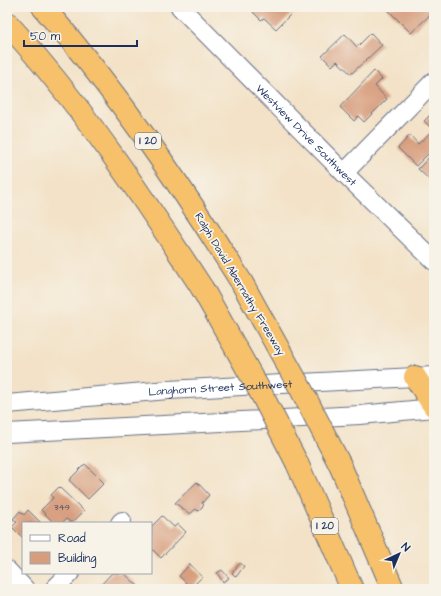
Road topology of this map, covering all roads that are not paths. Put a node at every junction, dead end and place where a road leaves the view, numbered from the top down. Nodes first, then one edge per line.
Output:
1 (42, 7) edge
2 (180, 7) edge
3 (7, 23) edge
4 (434, 80) edge
5 (344, 173) junction
6 (434, 261) edge
7 (424, 377) edge
8 (7, 404) edge
9 (434, 407) edge
10 (7, 434) edge
11 (7, 570) edge
12 (69, 574) edge
13 (25, 589) edge
14 (54, 589) edge
15 (352, 589) edge
16 (393, 589) edge

1 - 16 highway, Ralph David Abernathy Freeway / I 20, bridge
2 - 5 street, Westview Drive Southwest
3 - 15 highway, I 20, bridge
4 - 5 street
5 - 6 street, Westview Drive Southwest
7 - 8 street, Langhorn Street Southwest
7 - 9 highway
9 - 10 street
11 - 13 street
12 - 14 street

